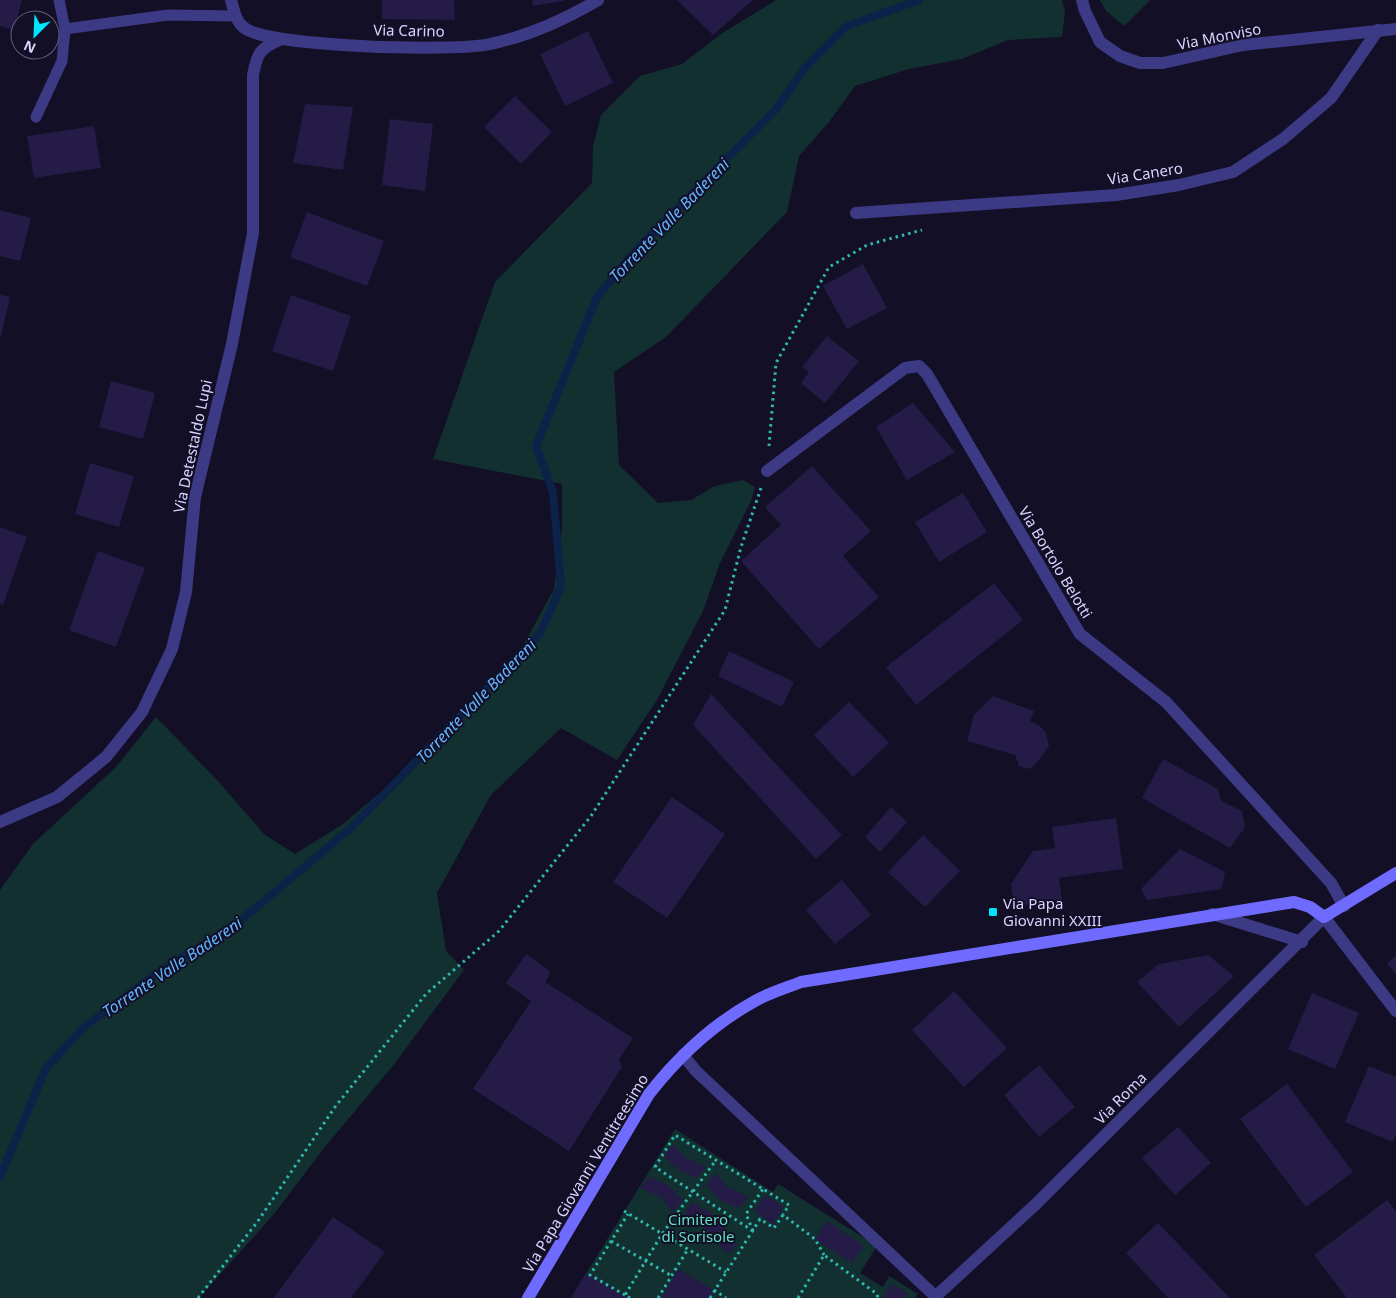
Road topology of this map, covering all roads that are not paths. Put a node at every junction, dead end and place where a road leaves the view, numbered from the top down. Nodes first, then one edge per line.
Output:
1 (59, 0) edge
2 (231, 0) edge
3 (598, 0) edge
4 (1083, 6) edge
5 (235, 16) junction
6 (66, 29) junction
7 (1396, 29) edge
8 (1378, 30) junction
9 (279, 40) junction
10 (36, 117) dead end
11 (856, 213) dead end
12 (767, 471) road end
13 (0, 822) edge
14 (1396, 872) edge
15 (1344, 906) junction
16 (1212, 914) junction
17 (1324, 917) junction
18 (1302, 942) junction
19 (1396, 1011) edge
20 (683, 1055) junction
21 (935, 1297) edge
22 (528, 1298) edge

1 - 6 lane
2 - 5 street
3 - 9 street, Via Carino
4 - 8 street, Via Monviso
5 - 6 lane
5 - 9 street, Via Carino
6 - 10 lane
7 - 8 street, Via Monviso
8 - 11 street, Via Canero
9 - 13 street, Via Detestaldo Lupi
12 - 15 street, Via Bortolo Belotti
14 - 15 street
15 - 17 street
16 - 17 street, Via Papa Giovanni Ventitreesimo
16 - 18 street
16 - 20 street, Via Papa Giovanni Ventitreesimo
17 - 18 street, Via Roma
17 - 19 street
18 - 21 street, Via Roma
20 - 21 street
20 - 22 street, Via Papa Giovanni Ventitreesimo

